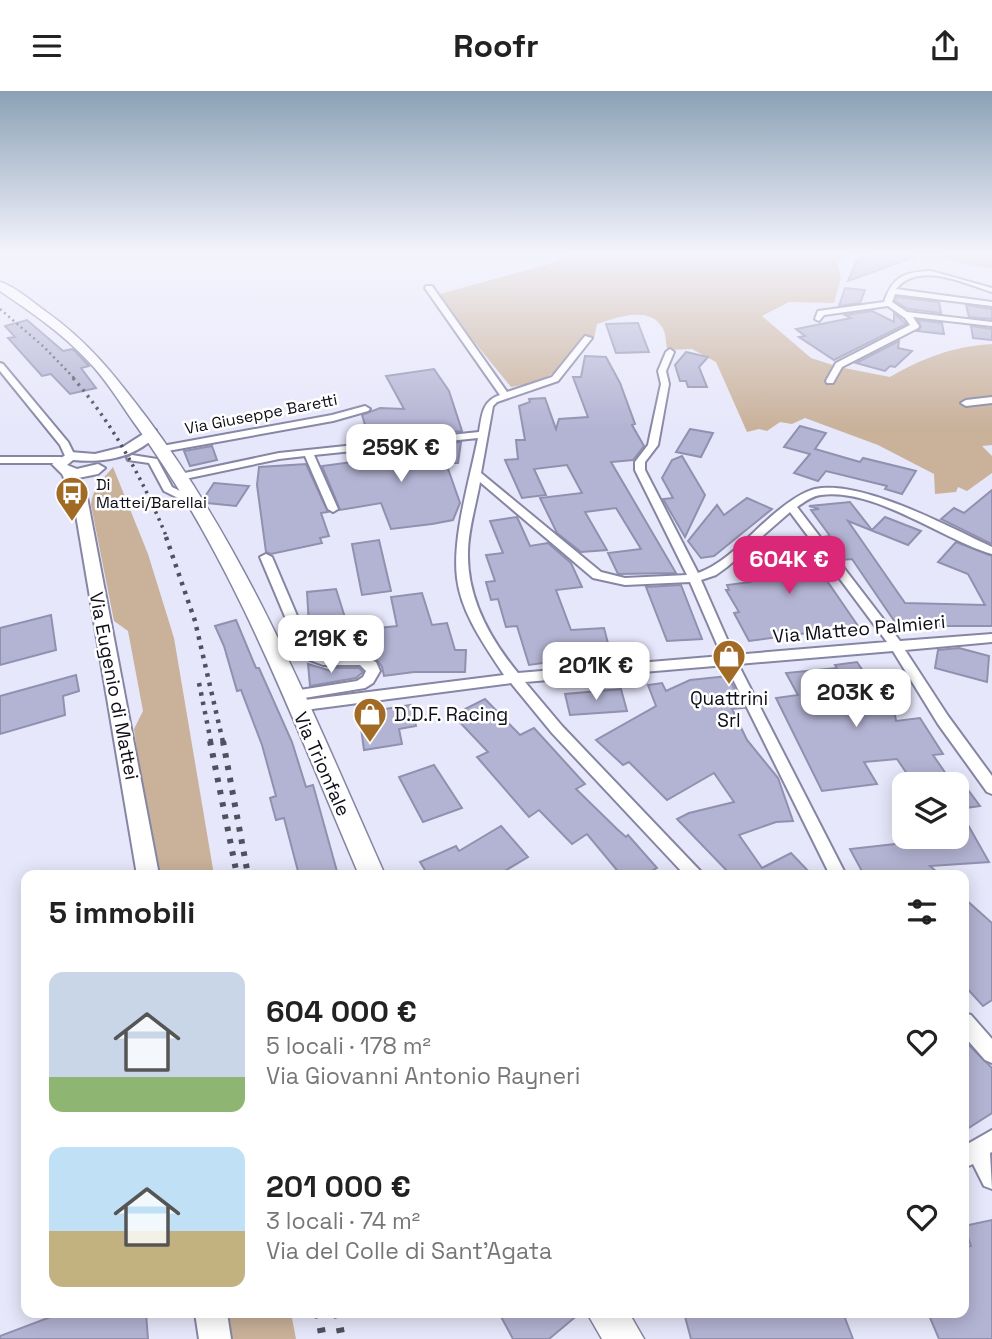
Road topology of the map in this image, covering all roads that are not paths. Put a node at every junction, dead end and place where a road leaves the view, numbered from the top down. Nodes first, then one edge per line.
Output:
1 (37, 312) edge
2 (446, 312) edge
3 (827, 312) edge
4 (901, 312) edge
5 (904, 314) junction
6 (819, 319) dead end
7 (992, 324) edge
8 (588, 338) dead end
9 (670, 352) dead end
10 (0, 366) edge
11 (830, 381) dead end
12 (505, 396) junction
13 (992, 400) edge
14 (966, 403) dead end
15 (365, 409) dead end
16 (151, 433) junction
17 (482, 435) junction
18 (162, 449) junction
19 (307, 452) junction
20 (132, 458) junction
21 (0, 460) edge
22 (66, 462) junction
23 (97, 464) junction
24 (476, 474) junction
25 (180, 477) junction
26 (80, 497) junction
27 (196, 503) junction
28 (792, 507) junction
29 (333, 509) dead end
30 (992, 551) edge
31 (266, 557) dead end
32 (694, 577) junction
33 (992, 638) edge
34 (896, 645) junction
35 (729, 658) junction
36 (514, 678) junction
37 (294, 700) junction
38 (992, 788) edge
39 (147, 870) edge
40 (370, 870) edge
41 (691, 870) edge
42 (835, 870) edge
43 (969, 1026) edge
44 (989, 1044) edge
45 (978, 1149) edge
46 (992, 1178) edge
47 (212, 1318) edge
48 (610, 1318) edge
49 (215, 1339) edge
50 (625, 1339) edge

1 - 16 main road, Via Trionfale
2 - 12 street
3 - 6 street
4 - 5 street
5 - 7 street
5 - 11 street
8 - 12 street
9 - 32 street
10 - 22 street
12 - 17 street
13 - 14 street
15 - 18 street, Via Giuseppe Baretti
16 - 18 main road, Via Trionfale
16 - 23 street
17 - 19 street
17 - 24 street
18 - 20 street
18 - 25 main road, Via Trionfale
19 - 25 street
19 - 29 street
20 - 23 street
20 - 27 street
21 - 22 street
22 - 23 street
22 - 26 street, Via Eugenio di Mattei
23 - 26 street
24 - 32 street
24 - 36 street
25 - 27 main road, Via Trionfale
26 - 39 street, Via Eugenio di Mattei
27 - 37 main road, Via Trionfale
28 - 30 street
28 - 32 street
28 - 34 street
31 - 37 street
32 - 35 street
33 - 34 street, Via Matteo Palmieri
34 - 35 street, Via Matteo Palmieri
34 - 38 street
35 - 36 street, Via Matteo Palmieri
35 - 42 street
36 - 37 street, Via Matteo Palmieri
36 - 41 street
37 - 40 main road, Via Trionfale
43 - 44 street
45 - 46 street
47 - 49 street
48 - 50 main road

